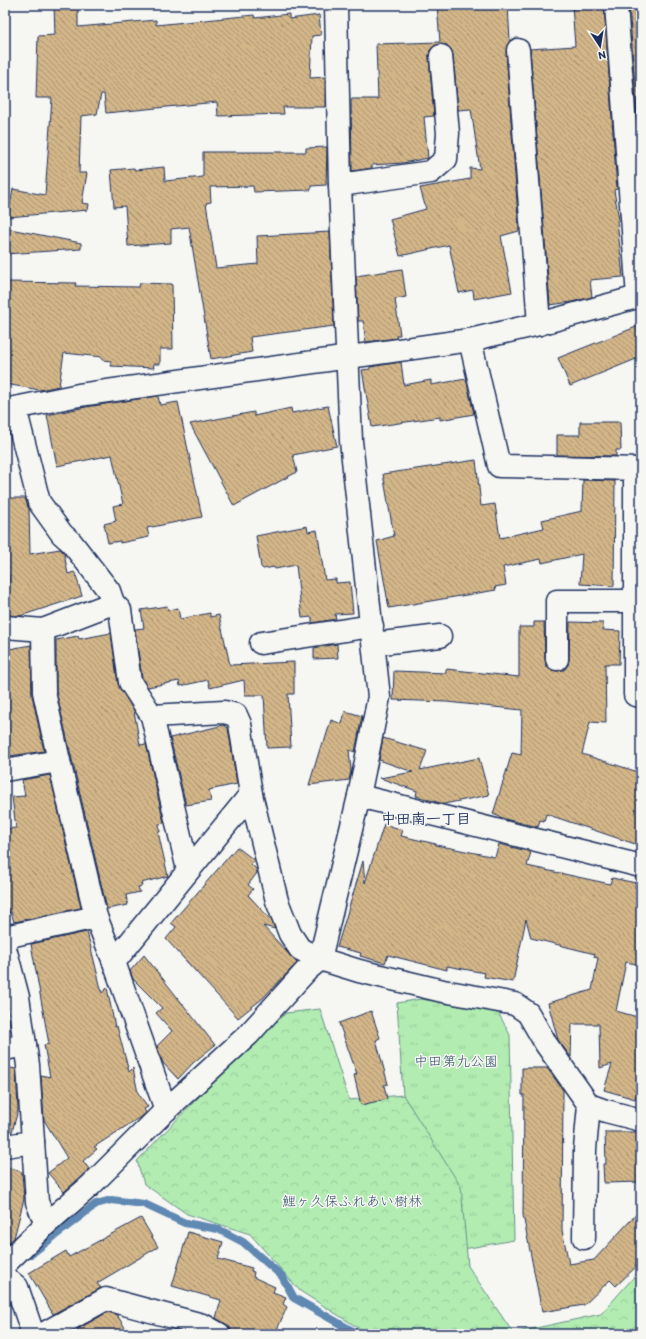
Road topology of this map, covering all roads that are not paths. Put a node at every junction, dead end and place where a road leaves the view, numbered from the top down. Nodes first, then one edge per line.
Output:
1 (336, 5) edge
2 (616, 5) edge
3 (518, 50) dead end
4 (441, 56) dead end
5 (340, 185) junction
6 (639, 296) edge
7 (539, 324) junction
8 (470, 340) junction
9 (348, 357) junction
10 (10, 409) edge
11 (638, 469) edge
12 (634, 601) junction
13 (113, 603) junction
14 (5, 627) edge
15 (43, 630) junction
16 (373, 635) junction
17 (440, 636) dead end
18 (261, 643) dead end
19 (557, 659) dead end
20 (641, 696) edge
21 (152, 716) junction
22 (59, 761) junction
23 (5, 770) edge
24 (251, 794) junction
25 (359, 796) junction
26 (641, 866) edge
27 (188, 870) junction
28 (96, 917) junction
29 (5, 937) edge
30 (5, 948) edge
31 (320, 959) junction
32 (114, 962) junction
33 (15, 1047) edge
34 (589, 1105) junction
35 (166, 1110) junction
36 (641, 1120) edge
37 (33, 1142) junction
38 (5, 1146) edge
39 (46, 1224) junction
40 (584, 1238) dead end
41 (5, 1264) edge
42 (5, 1277) edge
43 (33, 1334) edge
44 (43, 1334) edge
45 (218, 1334) edge

1 - 5 street
2 - 6 street
3 - 7 street
4 - 5 street
5 - 9 street
6 - 7 street
7 - 8 street
8 - 9 street
8 - 11 street
9 - 10 street
9 - 16 street
10 - 13 street
11 - 12 street
12 - 19 street
12 - 20 street
13 - 15 street
13 - 21 street
14 - 15 street
15 - 22 street
16 - 17 street
16 - 18 street
16 - 25 street
21 - 24 street
21 - 27 street
22 - 23 street
22 - 28 street
24 - 27 street
24 - 31 street
25 - 26 street
25 - 31 street
27 - 32 street
28 - 29 street
28 - 32 street
30 - 33 street
31 - 34 street
31 - 35 street
32 - 35 street
33 - 37 street
34 - 36 street
34 - 40 street
35 - 39 street
37 - 38 street
37 - 39 street
39 - 41 street
42 - 43 street
44 - 45 street

